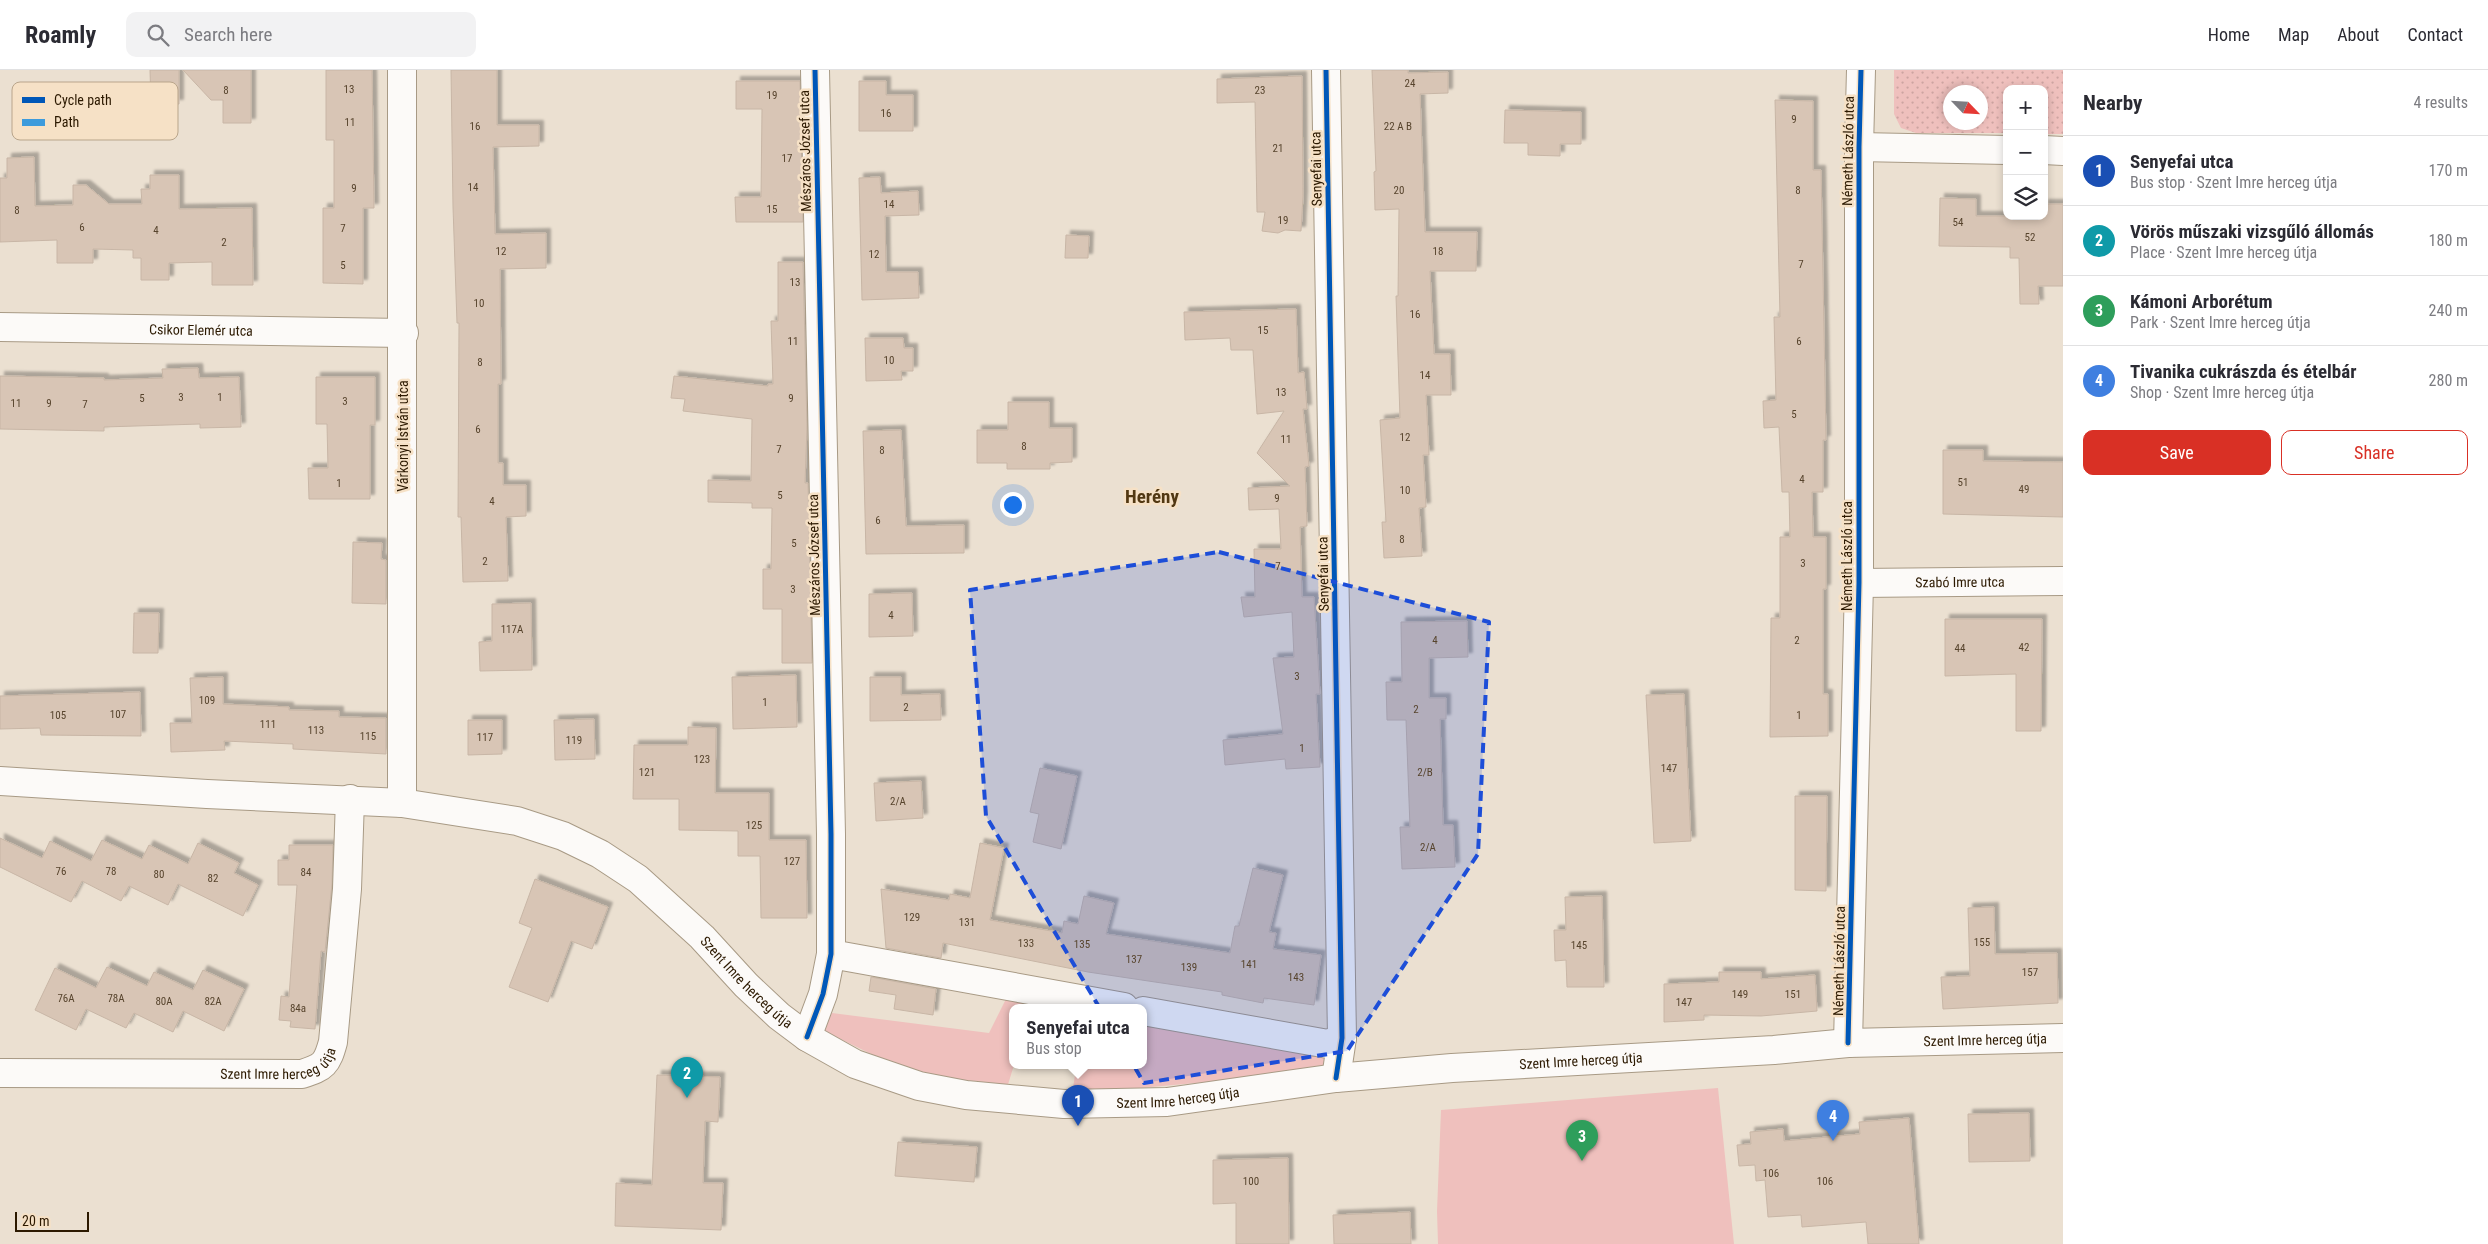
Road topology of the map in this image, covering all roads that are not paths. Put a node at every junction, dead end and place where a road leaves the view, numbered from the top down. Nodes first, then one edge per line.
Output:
1 (402, 70) edge
2 (815, 70) edge
3 (1326, 70) edge
4 (1861, 70) edge
5 (1858, 147) junction
6 (2003, 150) edge
7 (2048, 150) edge
8 (2063, 150) edge
9 (0, 327) edge
10 (404, 333) junction
11 (2063, 581) edge
12 (1858, 583) junction
13 (0, 781) edge
14 (350, 800) junction
15 (402, 803) junction
16 (831, 954) junction
17 (1107, 1004) edge
18 (1147, 1012) edge
19 (807, 1037) junction
20 (1342, 1038) junction
21 (2063, 1038) edge
22 (1848, 1042) junction
23 (0, 1073) edge
24 (1336, 1078) junction

1 - 10 street, Várkonyi István utca
2 - 16 street, Mészáros József utca
3 - 20 street, Senyefai utca
4 - 5 street, Németh László utca
5 - 6 street
5 - 12 street, Németh László utca
7 - 8 street
9 - 10 street, Csikor Elemér utca
10 - 15 street, Várkonyi István utca
11 - 12 street, Szabó Imre utca
12 - 22 street, Németh László utca
13 - 14 street, Szent Imre herceg útja
14 - 15 street, Szent Imre herceg útja
14 - 23 street, Szent Imre herceg útja
15 - 19 street, Szent Imre herceg útja
16 - 17 street
16 - 19 street, Mészáros József utca
18 - 20 street
19 - 24 street, Szent Imre herceg útja
20 - 24 street, Senyefai utca
21 - 22 street, Szent Imre herceg útja
22 - 24 street, Szent Imre herceg útja

